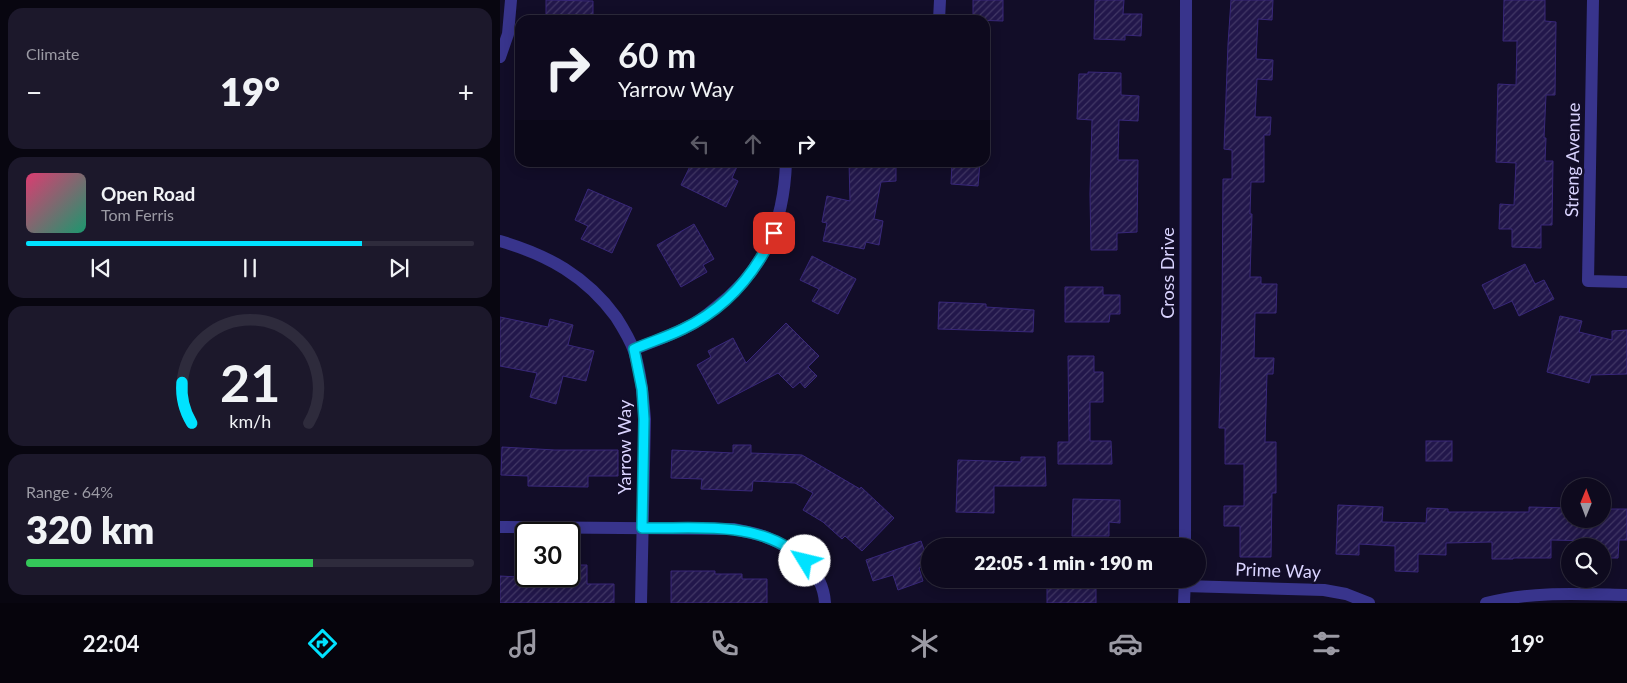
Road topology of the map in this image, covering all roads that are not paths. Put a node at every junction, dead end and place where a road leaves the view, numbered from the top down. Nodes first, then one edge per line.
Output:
1 (511, 0) edge
2 (940, 0) edge
3 (1186, 0) edge
4 (1593, 0) edge
5 (940, 15) edge
6 (500, 57) edge
7 (786, 167) edge
8 (500, 241) edge
9 (1627, 282) edge
10 (634, 349) junction
11 (500, 527) edge
12 (642, 528) junction
13 (1185, 538) edge
14 (1206, 583) edge
15 (1184, 588) edge
16 (1627, 595) edge
17 (641, 603) edge
18 (825, 603) edge
19 (1184, 603) edge
20 (1369, 603) edge
21 (1486, 603) edge

1 - 6 street
2 - 5 street
3 - 13 street, Cross Drive
4 - 9 street, Streng Avenue
7 - 10 street
8 - 10 street, Yarrow Way
10 - 12 street, Yarrow Way
11 - 12 street
12 - 17 street, Yarrow Way
12 - 18 street
14 - 20 street, Prime Way
15 - 19 street
16 - 21 street

